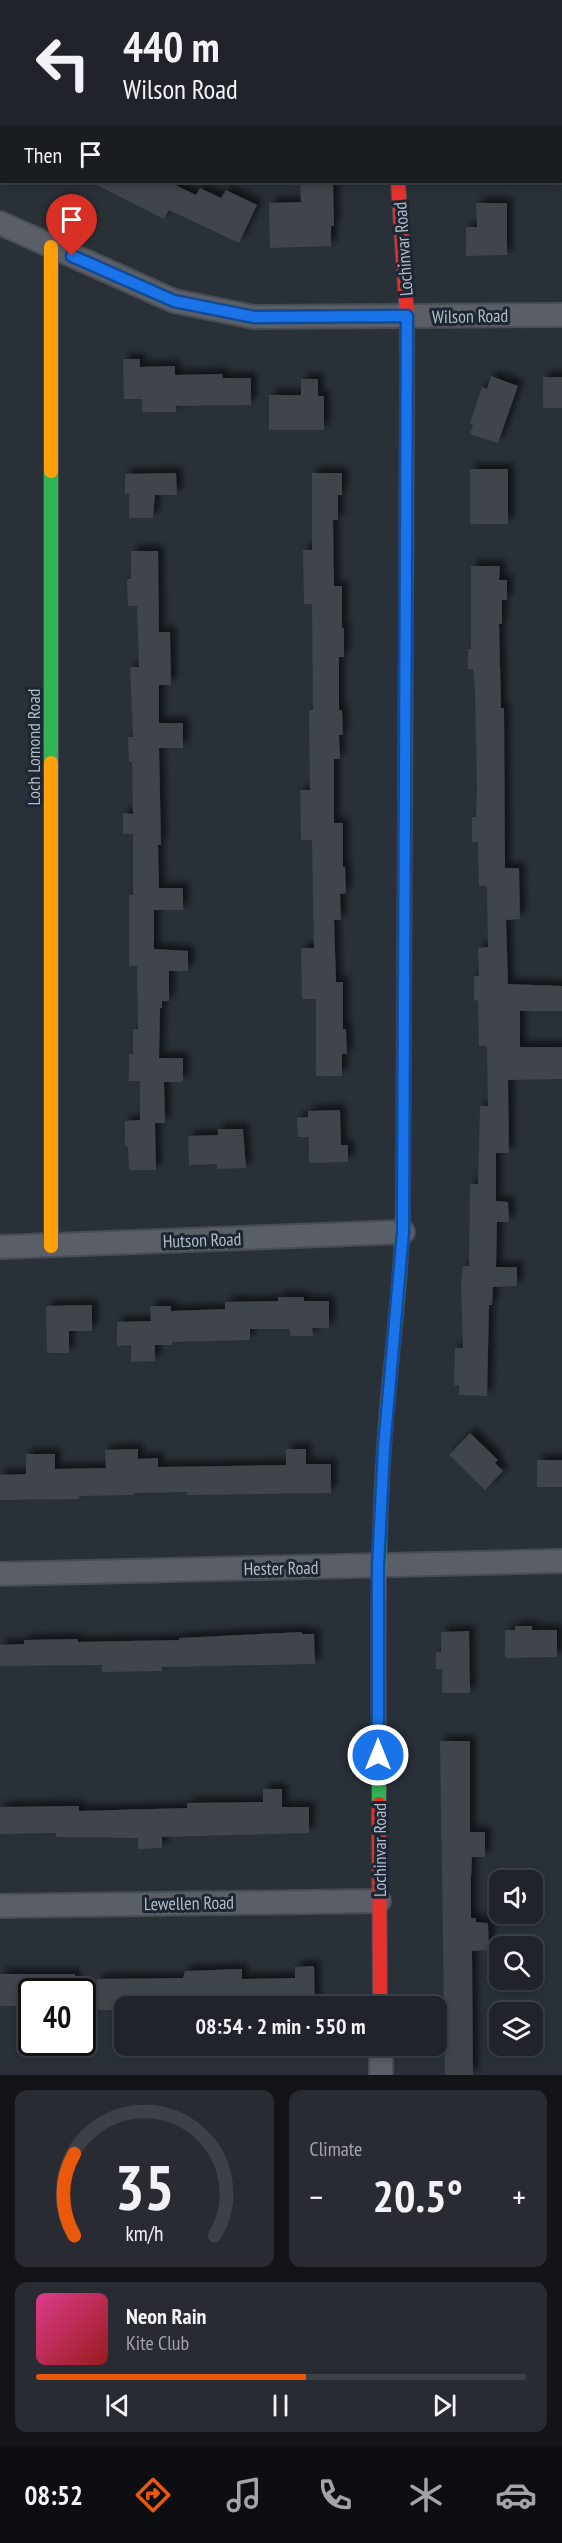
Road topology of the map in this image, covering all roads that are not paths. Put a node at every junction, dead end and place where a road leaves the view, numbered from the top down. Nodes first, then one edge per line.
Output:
1 (398, 183) edge
2 (0, 223) edge
3 (51, 248) junction
4 (562, 315) edge
5 (407, 316) junction
6 (403, 1232) junction
7 (51, 1246) junction
8 (0, 1247) edge
9 (562, 1562) edge
10 (378, 1566) junction
11 (0, 1574) edge
12 (379, 1900) junction
13 (0, 1906) edge
14 (380, 1996) edge
15 (381, 2056) edge
16 (381, 2075) edge

1 - 5 street, Lochinvar Road
2 - 3 street, Wilson Road
3 - 5 street, Wilson Road
3 - 7 street, Loch Lomond Road
4 - 5 street, Wilson Road
5 - 6 street, Lochinvar Road
6 - 7 street, Hutson Road
6 - 10 street, Lochinvar Road
7 - 8 street, Hutson Road
9 - 10 street, Hester Road
10 - 11 street, Hester Road
10 - 12 street, Lochinvar Road
12 - 13 street, Lewellen Road
12 - 14 street, Lochinvar Road
15 - 16 street

